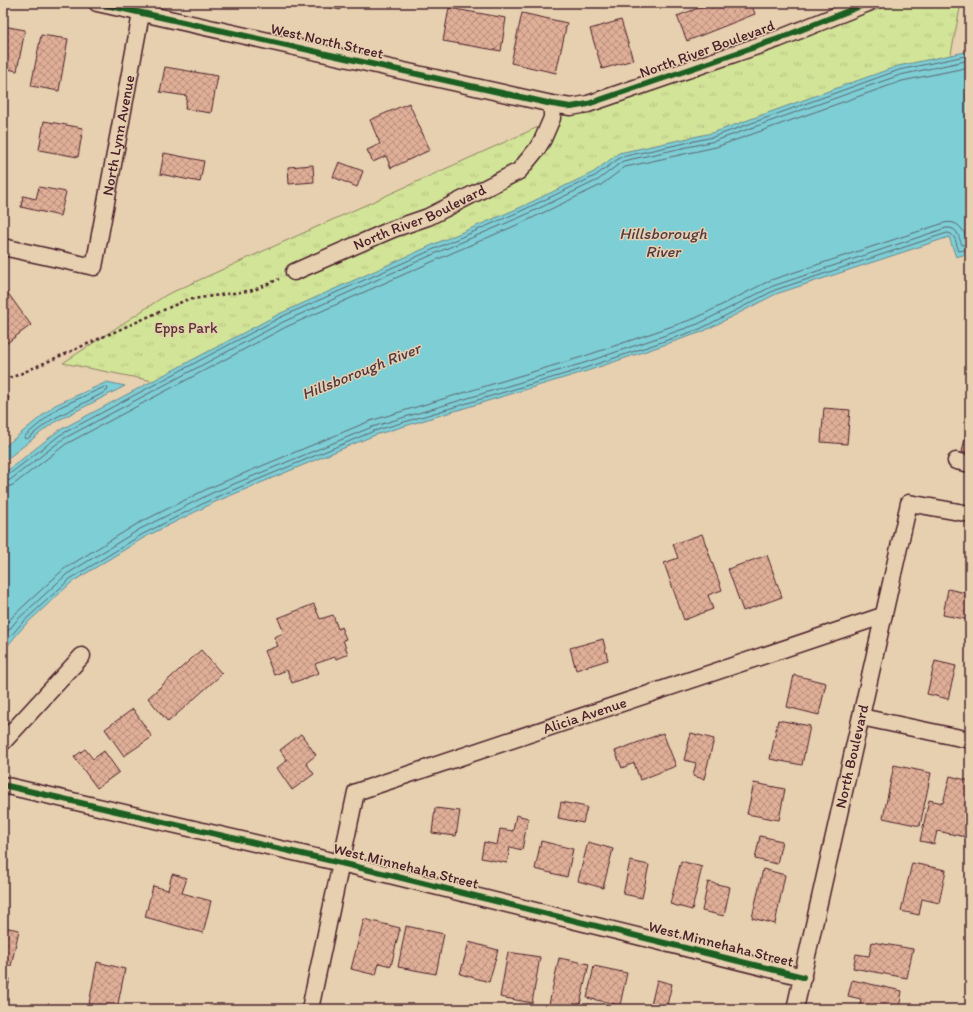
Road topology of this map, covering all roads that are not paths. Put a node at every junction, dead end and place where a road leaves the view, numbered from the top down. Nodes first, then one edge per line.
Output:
1 (97, 3) edge
2 (868, 3) edge
3 (142, 8) edge
4 (552, 104) junction
5 (3, 247) edge
6 (294, 272) road end
7 (970, 514) edge
8 (882, 616) junction
9 (82, 656) dead end
10 (861, 717) junction
11 (970, 740) edge
12 (3, 742) edge
13 (3, 785) edge
14 (341, 864) junction
15 (803, 977) junction
16 (310, 1009) edge
17 (795, 1009) edge

1 - 3 street, West North Street
2 - 4 street, North River Boulevard
3 - 4 street, West North Street
3 - 5 street, North Lynn Avenue
4 - 6 street, North River Boulevard
7 - 8 street, North Boulevard
8 - 10 street, North Boulevard
8 - 14 street, Alicia Avenue
9 - 12 street
10 - 11 street
10 - 15 street, North Boulevard
13 - 14 street, West Minnehaha Street
14 - 15 street, West Minnehaha Street
14 - 16 street
15 - 17 street, North Boulevard

